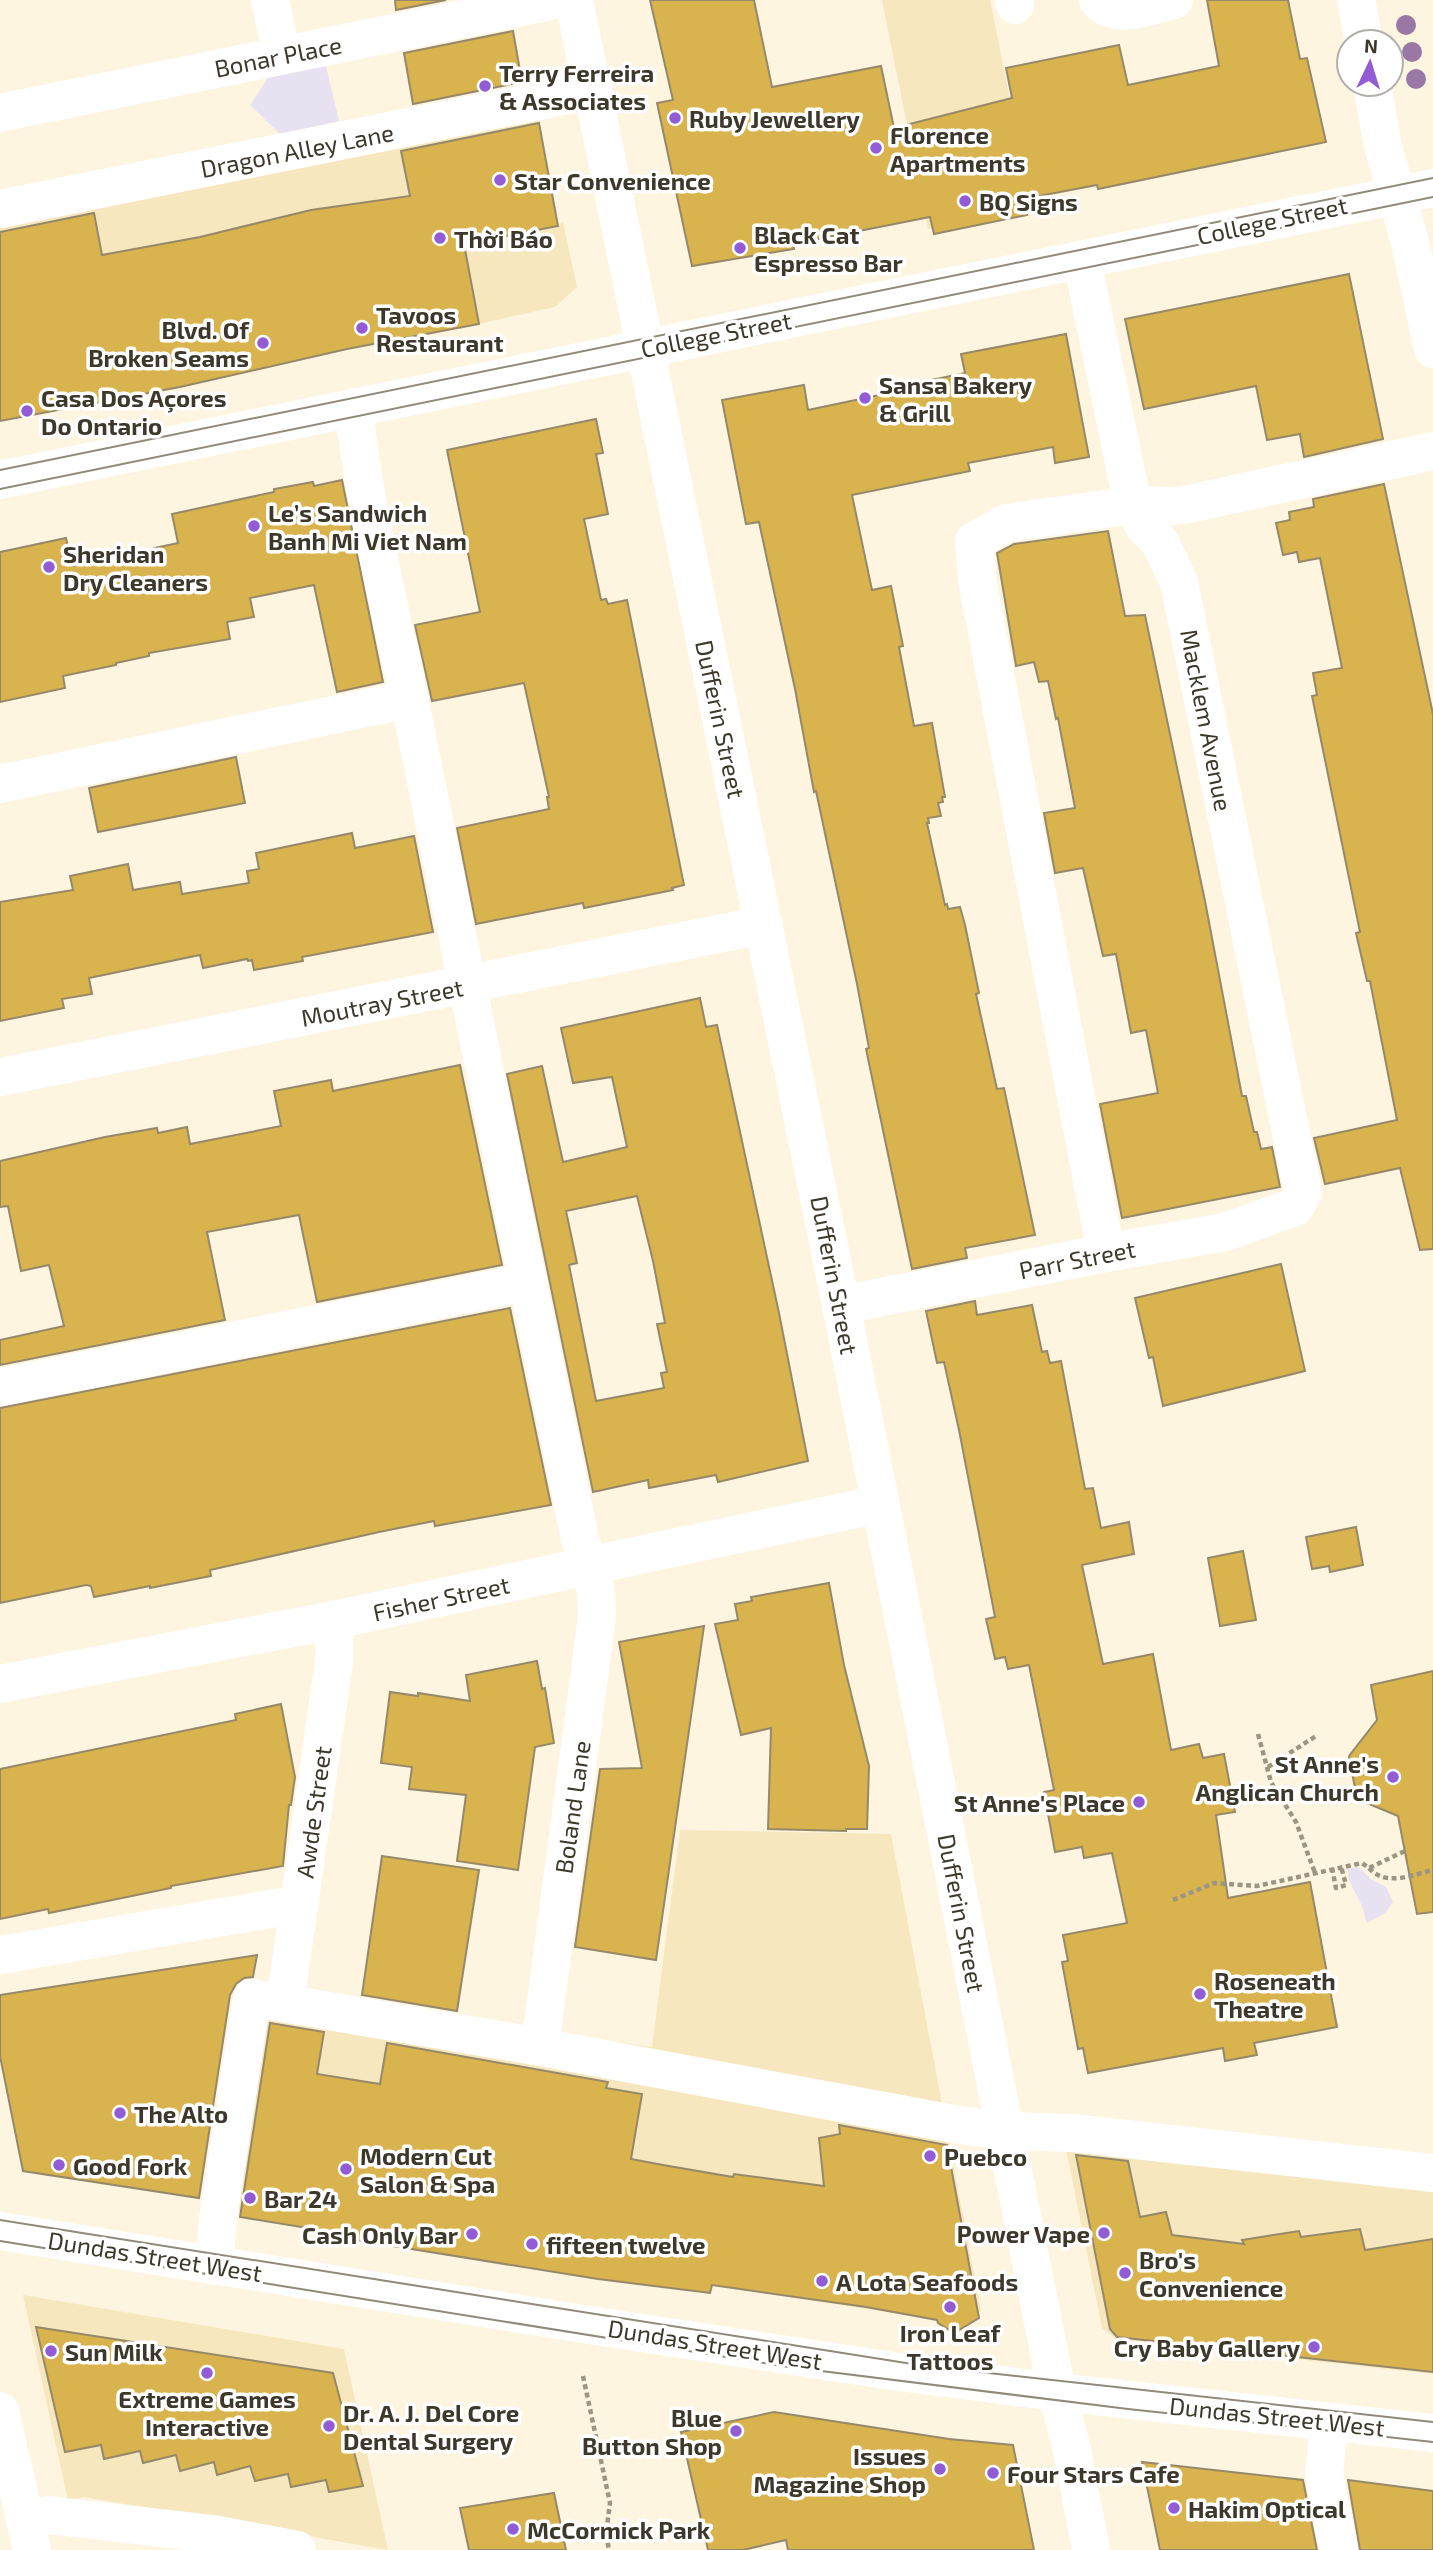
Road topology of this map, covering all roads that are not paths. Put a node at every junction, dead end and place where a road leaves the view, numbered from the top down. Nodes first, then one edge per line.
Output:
1 (270, 0) edge
2 (556, 0) edge
3 (574, 0) edge
4 (1098, 0) edge
5 (1174, 0) edge
6 (1356, 0) edge
7 (1361, 28) edge
8 (282, 54) junction
9 (593, 90) junction
10 (1374, 98) edge
11 (0, 113) edge
12 (1433, 188) edge
13 (1396, 194) junction
14 (0, 209) edge
15 (1082, 261) junction
16 (645, 348) junction
17 (1433, 349) edge
18 (354, 407) junction
19 (1433, 451) edge
20 (0, 480) edge
21 (1133, 505) junction
22 (410, 699) junction
23 (0, 784) edge
24 (764, 925) junction
25 (465, 986) junction
26 (0, 1077) edge
27 (1303, 1192) joint
28 (1106, 1253) junction
29 (528, 1282) junction
30 (841, 1305) junction
31 (0, 1387) edge
32 (880, 1504) junction
33 (589, 1567) junction
34 (334, 1620) junction
35 (0, 1684) edge
36 (300, 1904) junction
37 (0, 1955) edge
38 (285, 2003) junction
39 (540, 2047) junction
40 (1006, 2131) junction
41 (1433, 2172) edge
42 (0, 2231) edge
43 (214, 2266) junction
44 (1057, 2392) junction
45 (0, 2411) edge
46 (1329, 2421) junction
47 (1433, 2433) edge
48 (28, 2535) edge
49 (297, 2550) edge
50 (1091, 2550) edge
51 (1339, 2550) edge

1 - 8 main road
2 - 8 main road, Bonar Place
3 - 9 main road, Dufferin Street
4 - 5 main road
6 - 7 main road
8 - 11 main road, Bonar Place
9 - 14 main road, Dragon Alley Lane
9 - 16 main road, Dufferin Street
10 - 13 main road
12 - 13 main road, College Street
13 - 15 main road, College Street
13 - 17 main road
15 - 16 main road, College Street
15 - 21 main road, Macklem Avenue
16 - 18 main road, College Street
16 - 24 main road, Dufferin Street
18 - 20 main road, College Street
18 - 22 main road, Boland Lane
19 - 21 main road
21 - 27 main road, Macklem Avenue
21 - 28 main road
22 - 23 main road
22 - 25 main road, Boland Lane
24 - 25 main road, Moutray Street
24 - 30 main road, Dufferin Street
25 - 26 main road, Moutray Street
25 - 29 main road, Boland Lane
27 - 28 main road, Parr Street
28 - 30 main road, Parr Street
29 - 31 main road
29 - 33 main road, Boland Lane
30 - 32 main road, Dufferin Street
32 - 33 main road, Fisher Street
32 - 40 main road, Dufferin Street
33 - 34 main road, Fisher Street
33 - 39 main road, Boland Lane
34 - 35 main road, Fisher Street
34 - 36 main road, Awde Street
36 - 37 main road
36 - 38 main road, Awde Street
38 - 39 main road
38 - 43 main road
39 - 40 main road
40 - 41 main road
40 - 44 main road, Dufferin Street
42 - 43 main road, Dundas Street West
43 - 44 main road, Dundas Street West
44 - 46 main road, Dundas Street West
44 - 50 main road, Dufferin Street
45 - 48 main road
46 - 47 main road, Dundas Street West
46 - 51 main road
48 - 49 main road

